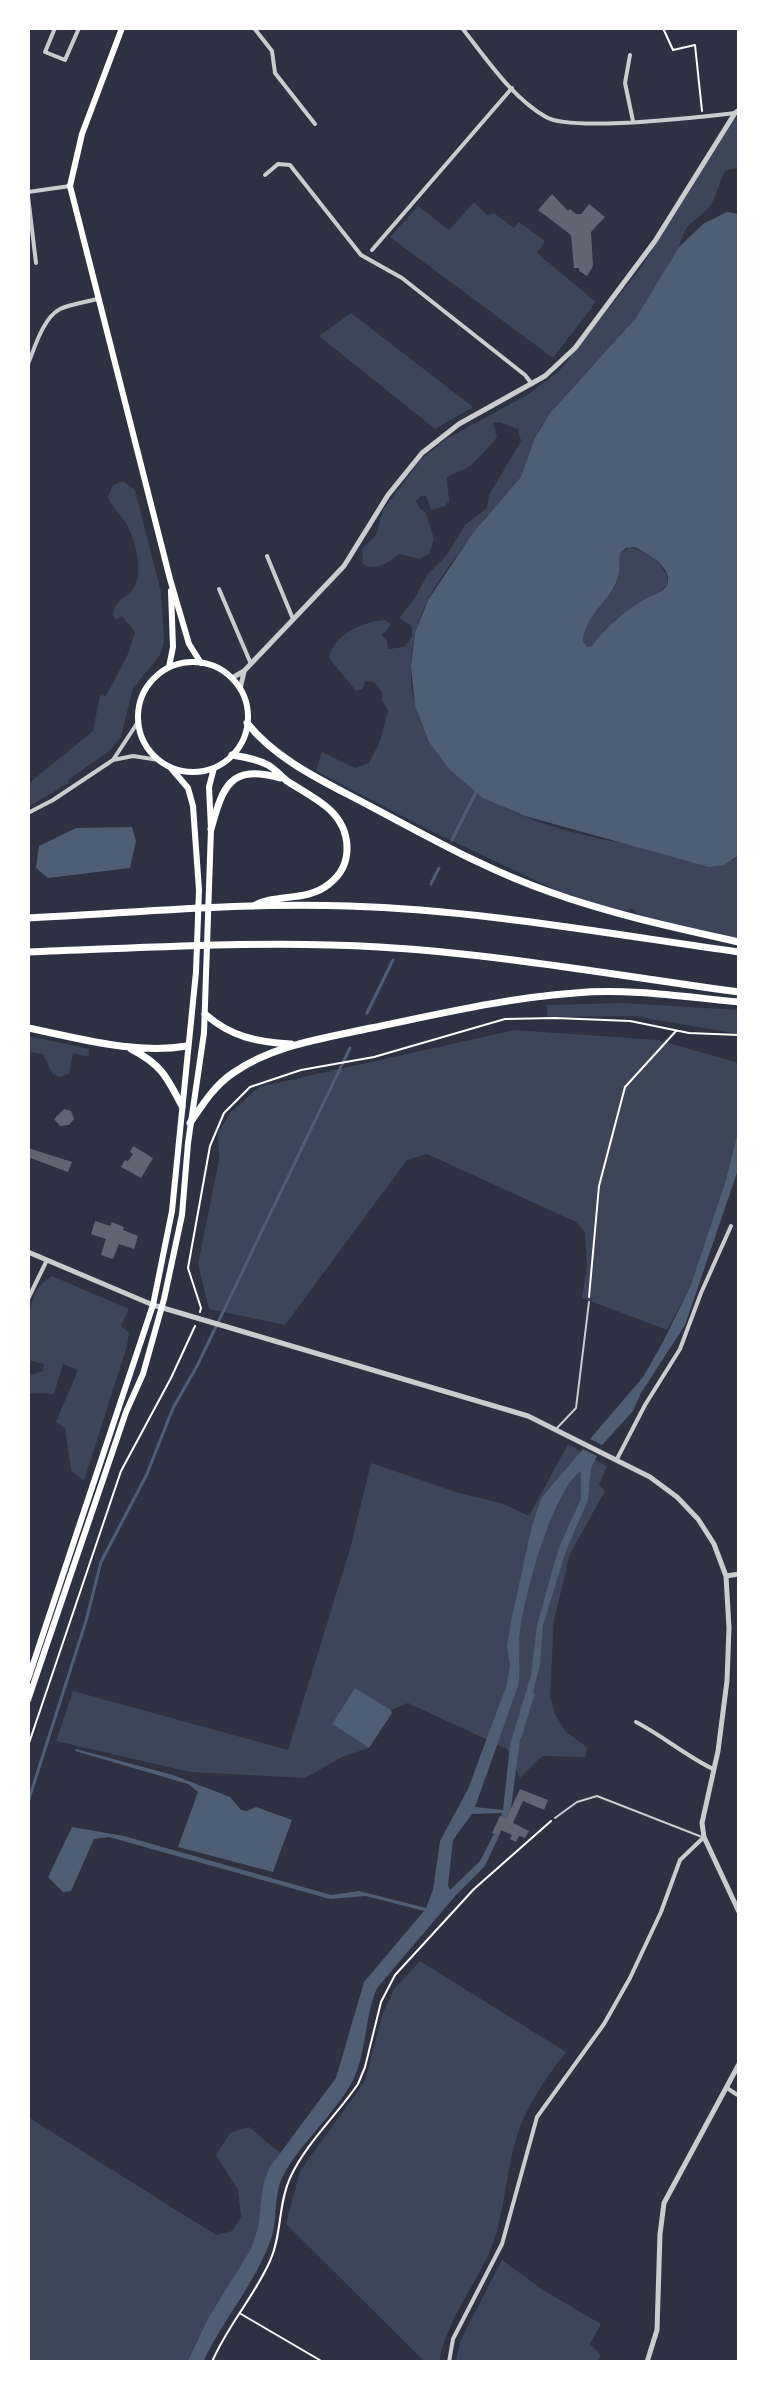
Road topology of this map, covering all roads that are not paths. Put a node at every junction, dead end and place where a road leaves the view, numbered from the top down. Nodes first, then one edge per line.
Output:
1 (55, 28) edge
2 (79, 28) edge
3 (122, 28) edge
4 (254, 28) edge
5 (462, 28) edge
6 (630, 55) dead end
7 (512, 88) junction
8 (737, 111) edge
9 (633, 121) junction
10 (315, 124) dead end
11 (265, 175) dead end
12 (70, 186) junction
13 (28, 194) edge
14 (372, 250) dead end
15 (36, 263) dead end
16 (97, 299) junction
17 (30, 353) edge
18 (28, 364) edge
19 (532, 384) junction
20 (267, 556) dead end
21 (170, 579) junction
22 (219, 589) dead end
23 (293, 619) junction
24 (201, 663) junction
25 (251, 664) junction
26 (169, 667) junction
27 (244, 671) junction
28 (232, 678) junction
29 (240, 689) junction
30 (138, 722) junction
31 (247, 723) junction
32 (232, 755) junction
33 (113, 760) junction
34 (159, 760) junction
35 (170, 767) junction
36 (214, 768) junction
37 (286, 779) junction
38 (28, 813) edge
39 (211, 829) junction
40 (251, 907) junction
41 (28, 918) edge
42 (739, 942) edge
43 (28, 952) edge
44 (739, 952) edge
45 (739, 992) edge
46 (193, 998) junction
47 (739, 1002) edge
48 (205, 1014) junction
49 (28, 1028) edge
50 (204, 1033) junction
51 (297, 1044) junction
52 (125, 1046) junction
53 (187, 1046) junction
54 (182, 1106) junction
55 (190, 1123) junction
56 (731, 1226) dead end
57 (28, 1252) edge
58 (47, 1260) junction
59 (28, 1299) edge
60 (589, 1302) road end
61 (153, 1305) junction
62 (162, 1307) junction
63 (556, 1428) junction
64 (617, 1459) junction
65 (739, 1574) edge
66 (726, 1576) junction
67 (28, 1679) edge
68 (28, 1700) edge
69 (636, 1722) dead end
70 (713, 1769) junction
71 (555, 1818) road end
72 (704, 1837) junction
73 (739, 1912) edge
74 (739, 2064) edge
75 (725, 2087) junction
76 (739, 2096) edge
77 (449, 2362) edge
78 (647, 2362) edge

1 - 2 street
3 - 12 main road
4 - 10 street
5 - 7 street
6 - 9 street
7 - 9 street
7 - 14 street
8 - 9 street
8 - 19 street
11 - 19 street
12 - 13 street
12 - 16 main road
13 - 15 street
16 - 17 street
16 - 21 main road
17 - 18 street
19 - 23 street
20 - 23 street
21 - 24 main road
21 - 26 main road
22 - 25 street
23 - 25 street
24 - 26 main road
24 - 28 main road
25 - 27 street
26 - 30 main road
27 - 28 street
27 - 29 street
28 - 29 main road
29 - 31 main road
30 - 33 street
30 - 34 main road
31 - 32 main road
31 - 42 highway
32 - 36 main road
32 - 37 highway
33 - 34 street
33 - 38 street
34 - 35 main road
35 - 36 main road
35 - 46 main road
36 - 39 main road
37 - 39 highway
37 - 40 highway
39 - 48 main road
40 - 41 highway
40 - 44 highway
43 - 45 highway
46 - 48 main road
46 - 53 main road
47 - 51 highway
48 - 50 main road
48 - 51 highway
49 - 52 highway
50 - 53 main road
50 - 55 main road
51 - 55 highway
52 - 53 highway
52 - 54 highway
53 - 54 main road
54 - 61 main road
55 - 62 main road
56 - 64 street
57 - 58 street
58 - 59 street
58 - 61 street
60 - 63 lane
61 - 62 street
61 - 67 main road
62 - 63 street
62 - 68 main road
63 - 64 street
64 - 66 street
65 - 66 street
66 - 70 street
69 - 70 street
70 - 72 street
71 - 72 lane
72 - 73 street
72 - 77 street
74 - 75 street
75 - 76 street
75 - 78 street

